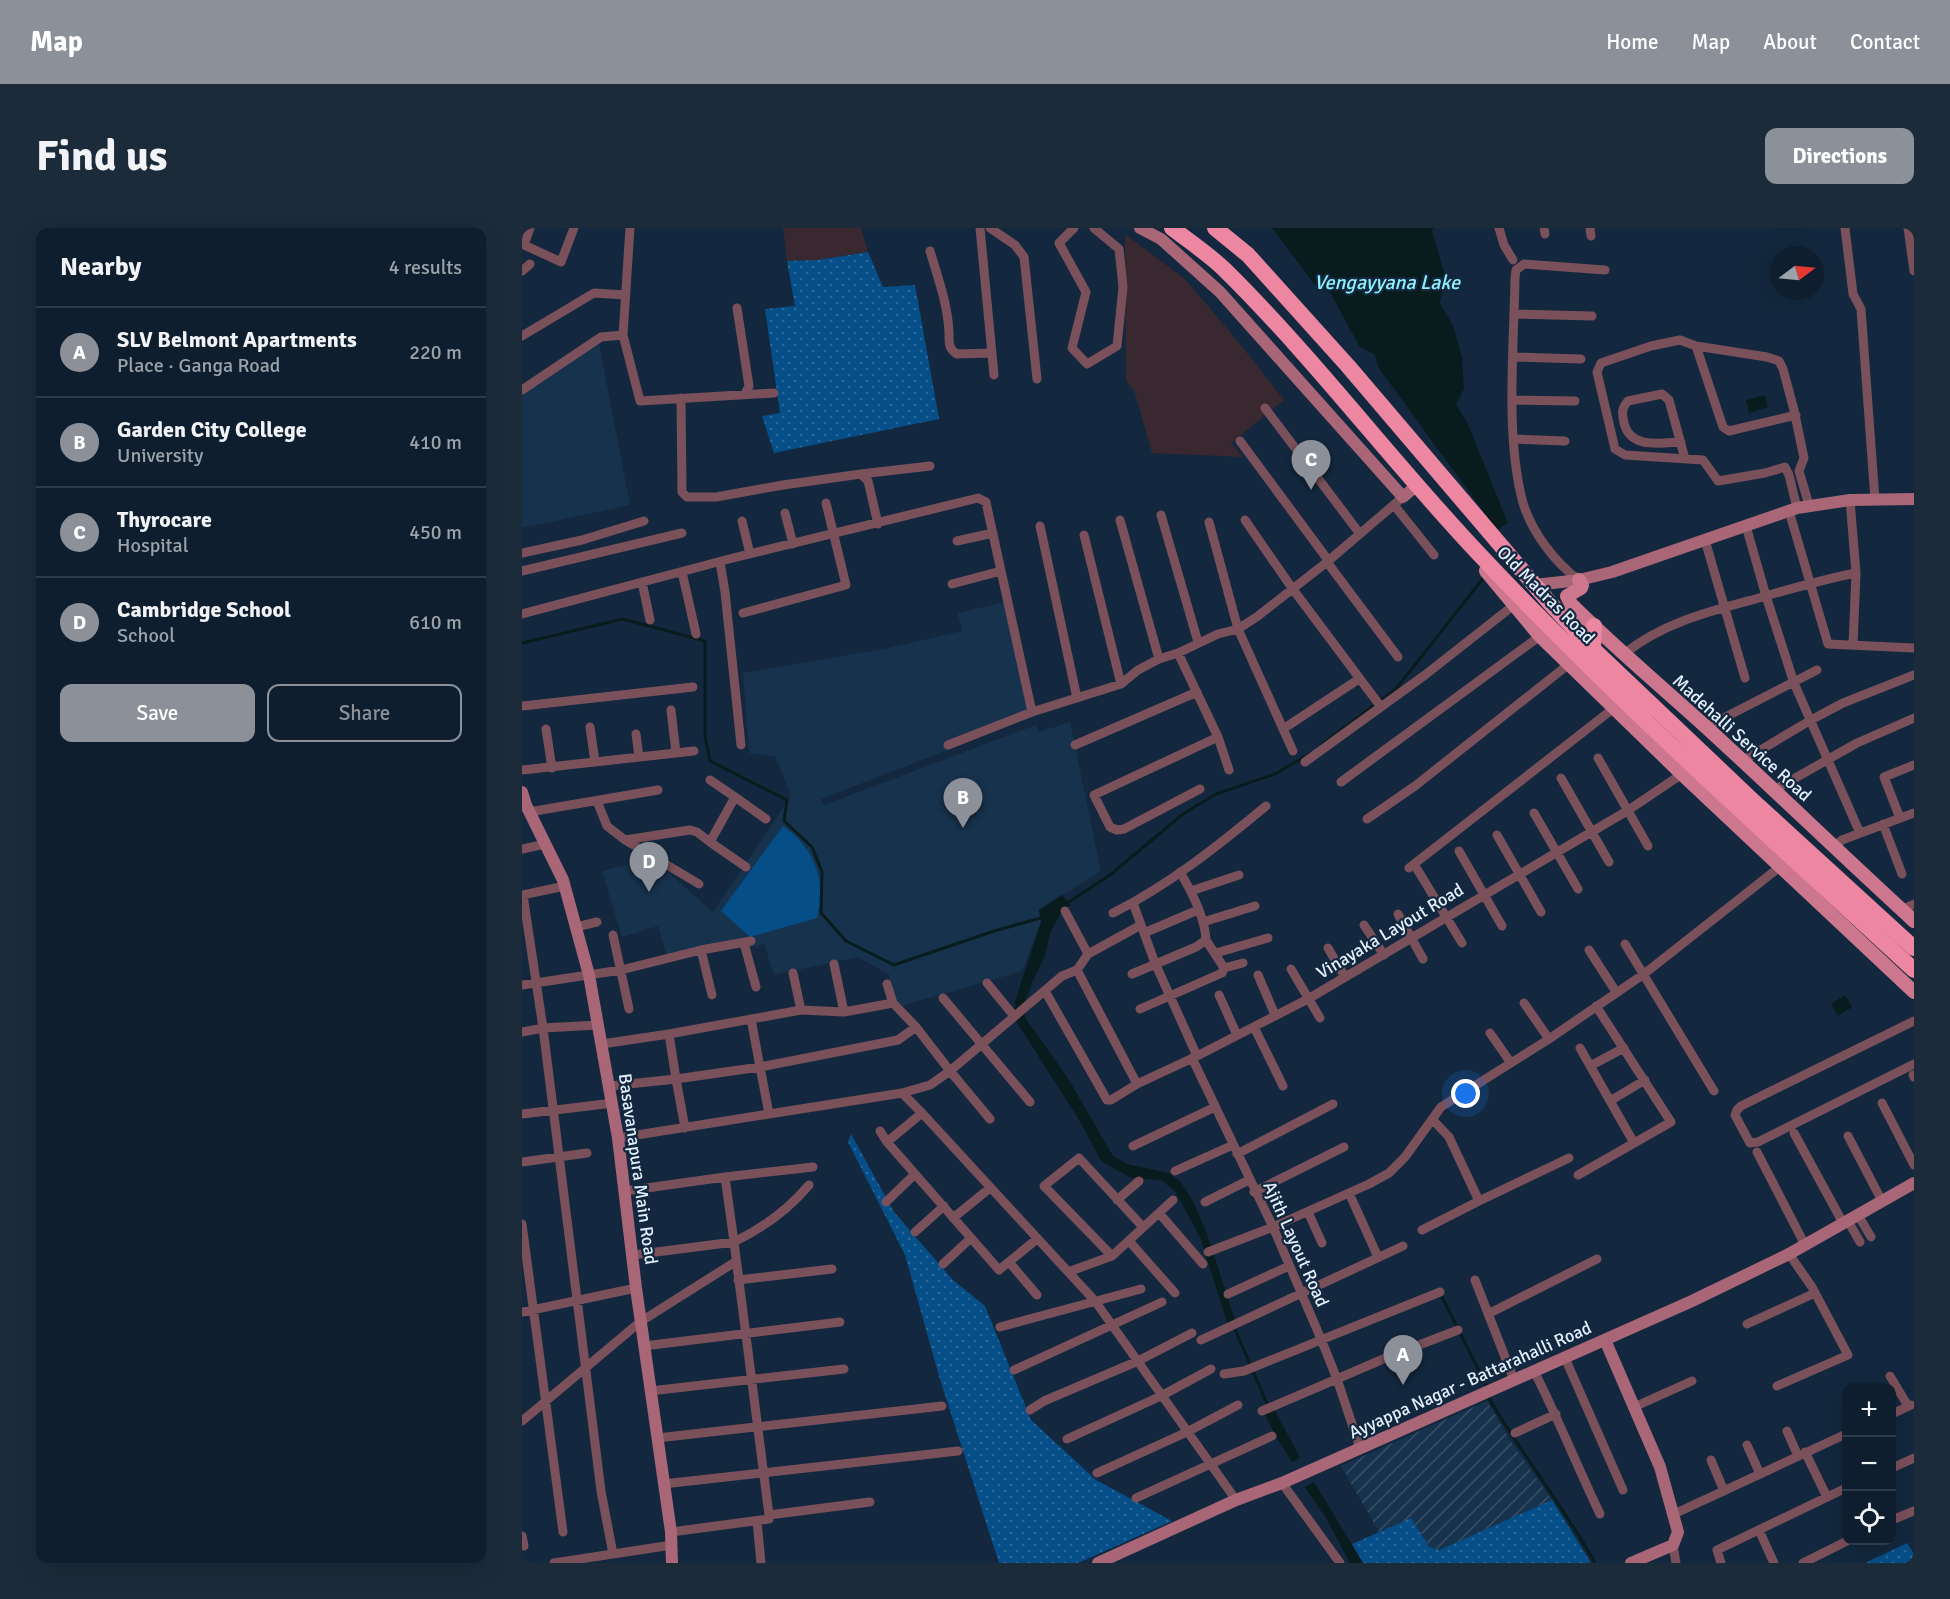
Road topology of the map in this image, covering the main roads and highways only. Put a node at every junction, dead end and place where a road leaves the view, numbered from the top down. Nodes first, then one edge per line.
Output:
1 (1172, 228) edge
2 (1215, 228) edge
3 (1475, 550) junction
4 (1579, 580) road end
5 (1594, 626) junction
6 (1593, 649) junction
7 (1907, 907) edge
8 (1914, 921) edge
9 (1914, 948) edge
10 (1914, 970) edge
11 (1914, 992) edge

1 - 3 highway, Old Madras Road
2 - 6 highway, Old Madras Road
3 - 10 highway, Old Madras Road
3 - 11 main road
4 - 5 main road, Madehalli Service Road
5 - 6 highway
5 - 7 main road, Madehalli Service Road
6 - 9 highway, Old Madras Road
7 - 8 main road, Madehalli Service Road

